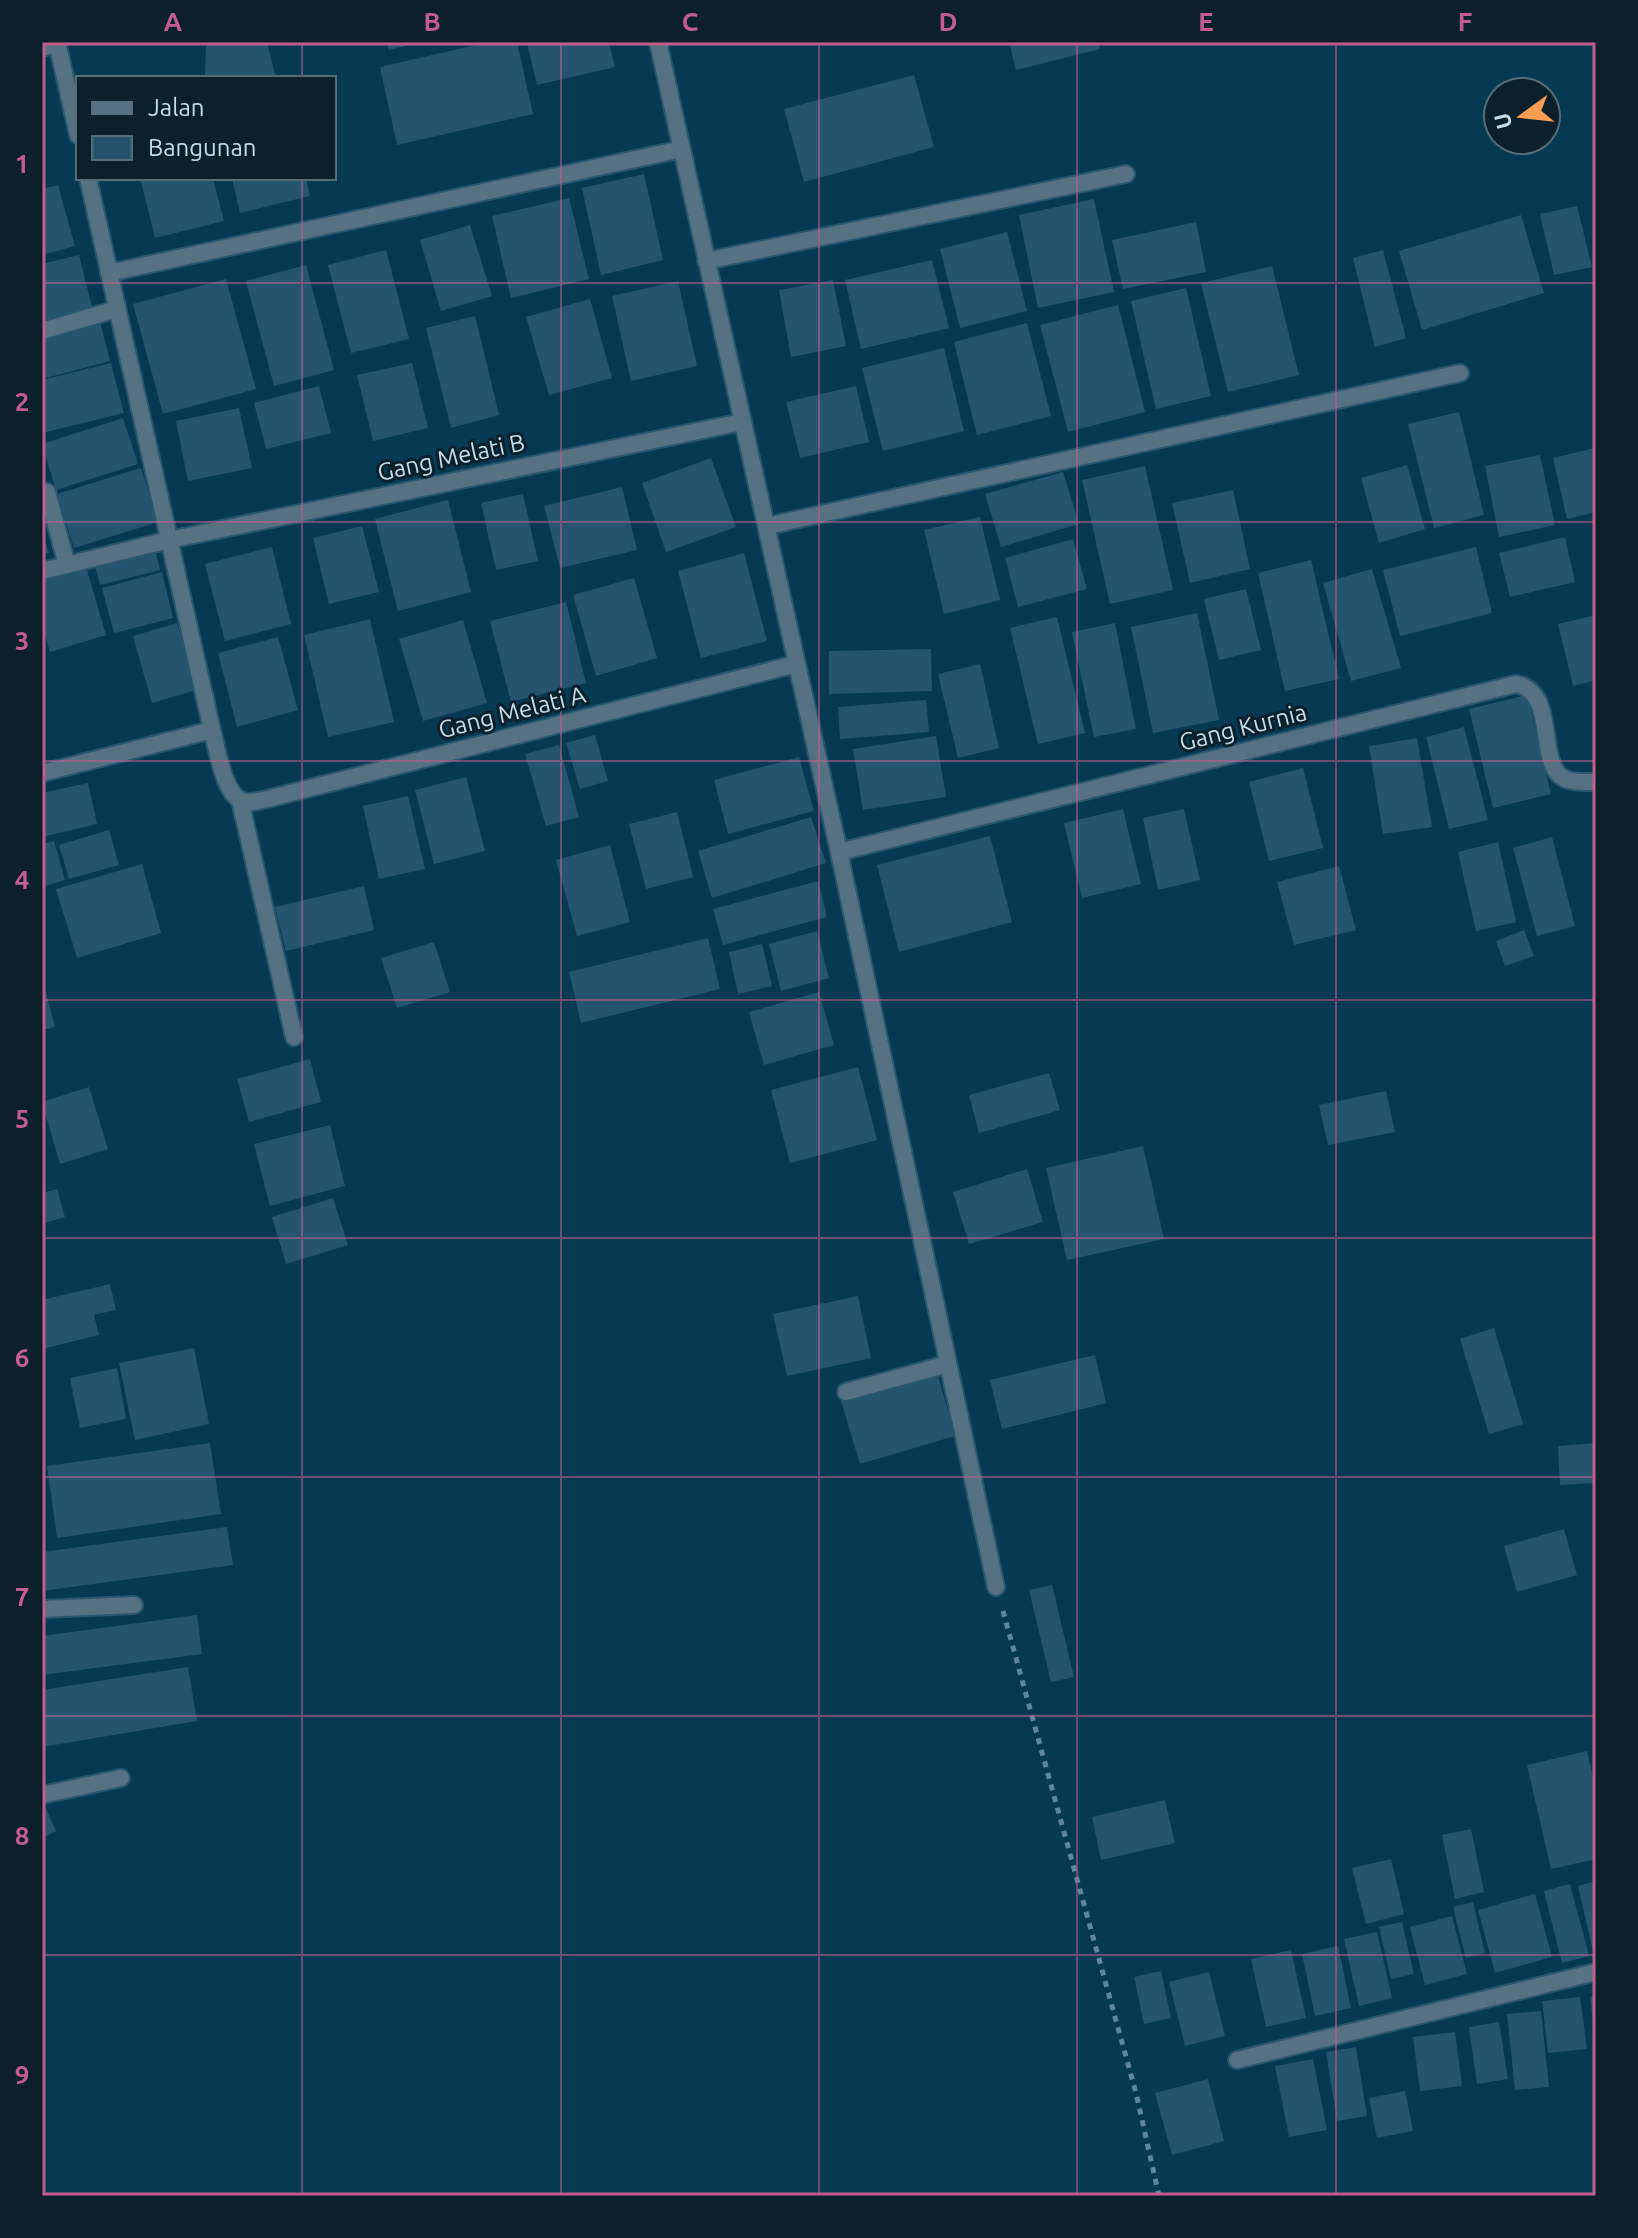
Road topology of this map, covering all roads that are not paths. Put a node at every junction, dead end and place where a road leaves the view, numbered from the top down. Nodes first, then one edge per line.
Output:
1 (658, 42) edge
2 (52, 44) edge
3 (76, 128) edge
4 (682, 149) junction
5 (1126, 174) dead end
6 (88, 180) edge
7 (706, 261) junction
8 (109, 273) junction
9 (117, 309) junction
10 (42, 331) edge
11 (1460, 373) dead end
12 (742, 422) junction
13 (47, 492) dead end
14 (767, 526) junction
15 (169, 540) junction
16 (67, 565) junction
17 (42, 571) edge
18 (796, 664) junction
19 (212, 730) junction
20 (42, 773) edge
21 (1596, 782) edge
22 (240, 800) junction
23 (839, 852) junction
24 (294, 1037) dead end
25 (948, 1364) junction
26 (846, 1392) dead end
27 (996, 1587) road end
28 (134, 1605) dead end
29 (42, 1609) edge
30 (121, 1778) dead end
31 (42, 1795) edge
32 (1596, 1972) edge
33 (1237, 2060) dead end

1 - 4 street
2 - 3 street
4 - 7 street
4 - 8 street
5 - 7 street
6 - 8 street
7 - 12 street
8 - 9 street
9 - 10 street
9 - 15 street
11 - 14 street
12 - 14 street
12 - 15 street, Gang Melati B
13 - 16 street
14 - 18 street
15 - 16 street, Gang Melati B
15 - 19 street
16 - 17 street, Gang Melati B
18 - 22 street, Gang Melati A
18 - 23 street
19 - 20 street
19 - 22 street
21 - 23 street, Gang Kurnia
22 - 24 street
23 - 25 street
25 - 26 street
25 - 27 street
28 - 29 street
30 - 31 street
32 - 33 street

